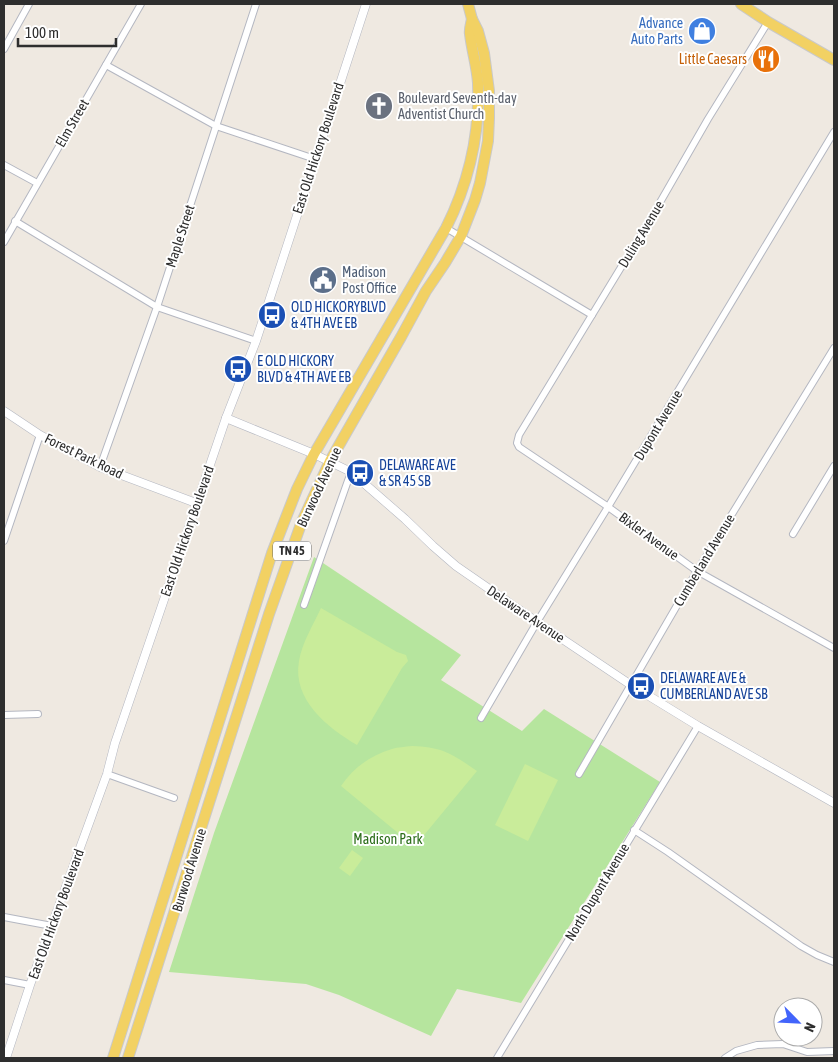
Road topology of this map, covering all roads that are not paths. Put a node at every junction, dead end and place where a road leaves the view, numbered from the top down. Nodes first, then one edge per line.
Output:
1 (29, 4) edge
2 (141, 4) edge
3 (256, 4) edge
4 (366, 4) edge
5 (468, 4) edge
6 (741, 4) edge
7 (472, 19) junction
8 (768, 22) junction
9 (4, 49) edge
10 (834, 60) edge
11 (106, 65) junction
12 (216, 126) junction
13 (834, 132) edge
14 (315, 159) junction
15 (4, 165) edge
16 (37, 183) junction
17 (15, 222) junction
18 (446, 228) junction
19 (461, 236) junction
20 (4, 242) edge
21 (157, 307) junction
22 (592, 315) junction
23 (256, 341) junction
24 (834, 348) edge
25 (4, 411) edge
26 (226, 418) junction
27 (40, 435) junction
28 (519, 447) joint
29 (314, 454) junction
30 (330, 461) junction
31 (834, 466) edge
32 (100, 467) junction
33 (351, 472) junction
34 (196, 504) junction
35 (608, 507) junction
36 (793, 534) dead end
37 (4, 541) edge
38 (697, 571) junction
39 (304, 605) dead end
40 (537, 622) junction
41 (834, 648) edge
42 (631, 686) junction
43 (38, 714) dead end
44 (4, 715) edge
45 (480, 718) dead end
46 (698, 726) junction
47 (107, 774) junction
48 (579, 774) dead end
49 (174, 798) dead end
50 (834, 803) edge
51 (634, 830) junction
52 (4, 916) edge
53 (52, 926) junction
54 (834, 962) edge
55 (4, 980) edge
56 (30, 985) junction
57 (834, 1051) edge
58 (807, 1055) edge
59 (6, 1058) edge
60 (113, 1058) edge
61 (128, 1058) edge
62 (497, 1058) edge
63 (725, 1058) edge

1 - 9 street
2 - 11 street, Elm Street
3 - 12 street, Maple Street
4 - 14 street, East Old Hickory Boulevard
5 - 7 main road, Burwood Avenue / TN 45
6 - 8 main road
7 - 18 main road, Burwood Avenue / TN 45
7 - 19 main road, Burwood Avenue / TN 45
8 - 10 main road
8 - 22 street, Duling Avenue
11 - 12 street
11 - 16 street, Elm Street
12 - 14 street
12 - 21 street, Maple Street
13 - 35 street, Dupont Avenue
14 - 23 street, East Old Hickory Boulevard
15 - 16 street
16 - 17 street, Elm Street
17 - 20 street, Elm Street
17 - 21 street
18 - 19 street
18 - 29 main road, Burwood Avenue / TN 45
19 - 22 street
19 - 30 main road, Burwood Avenue / TN 45
21 - 23 street
21 - 32 street, Maple Street
22 - 28 street, Duling Avenue
23 - 26 street, East Old Hickory Boulevard
24 - 38 street, Cumberland Avenue
25 - 27 street, Forest Park Road
26 - 29 street, Delaware Avenue
26 - 34 street, East Old Hickory Boulevard
27 - 32 street, Forest Park Road
27 - 37 street
28 - 35 street, Bixler Avenue
29 - 30 street, Delaware Avenue
29 - 60 main road, Burwood Avenue / TN 45
30 - 33 street, Delaware Avenue
30 - 61 main road, Burwood Avenue / TN 45
31 - 36 street
32 - 34 street, Forest Park Road
33 - 39 street, Burwood Avenue
33 - 40 street, Delaware Avenue
34 - 47 street, East Old Hickory Boulevard
35 - 38 street, Bixler Avenue
35 - 40 street, Dupont Avenue
38 - 41 street, Bixler Avenue
38 - 42 street, Cumberland Avenue
40 - 42 street, Delaware Avenue
40 - 45 street, Dupont Avenue
42 - 46 street, Delaware Avenue
42 - 48 street, Cumberland Avenue
43 - 44 street
46 - 50 street, Delaware Avenue
46 - 51 street, North Dupont Avenue
47 - 49 street
47 - 53 street, East Old Hickory Boulevard
51 - 54 street
51 - 62 street, North Dupont Avenue
52 - 53 street
53 - 56 street, East Old Hickory Boulevard
55 - 56 street
56 - 59 street, East Old Hickory Boulevard
57 - 58 street
58 - 63 street

